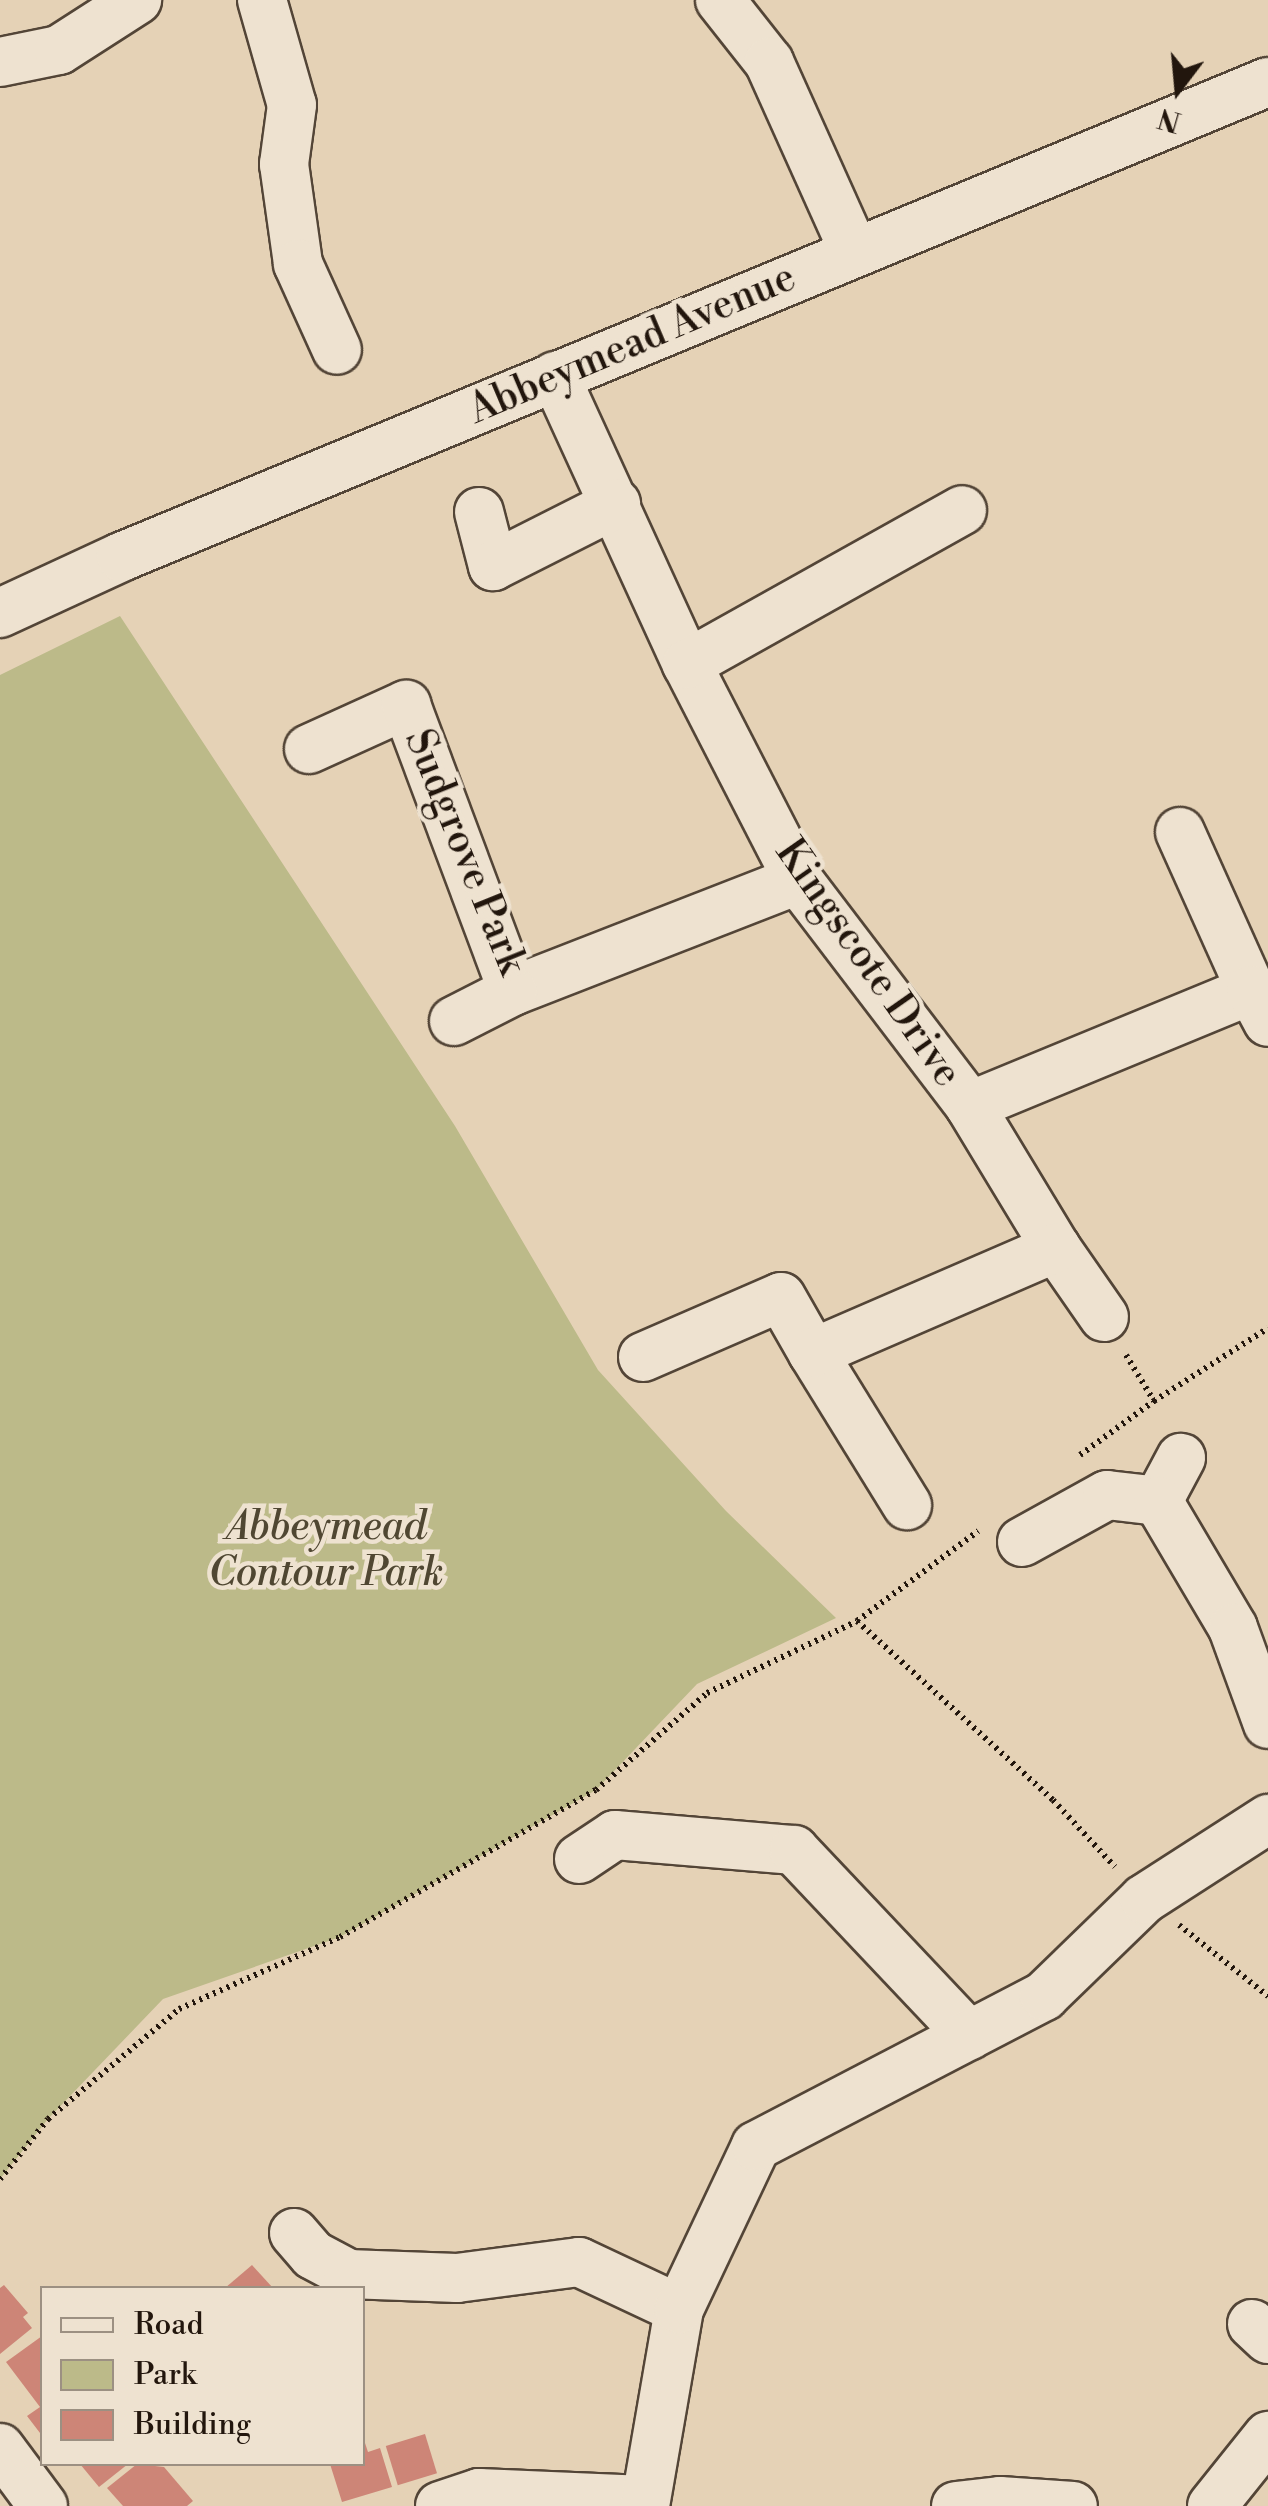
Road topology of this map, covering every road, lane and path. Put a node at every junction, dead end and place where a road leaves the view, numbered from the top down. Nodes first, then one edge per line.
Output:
1 (137, 0) edge
2 (262, 0) edge
3 (720, 0) edge
4 (0, 62) edge
5 (1268, 82) edge
6 (854, 251) junction
7 (336, 350) dead end
8 (555, 376) junction
9 (616, 504) junction
10 (962, 510) dead end
11 (479, 512) dead end
12 (0, 612) edge
13 (687, 664) junction
14 (309, 749) dead end
15 (1180, 832) dead end
16 (798, 880) junction
17 (513, 991) junction
18 (1259, 1006) edge
19 (454, 1020) dead end
20 (970, 1106) junction
21 (1056, 1248) junction
22 (1104, 1317) joint
23 (1268, 1328) edge
24 (813, 1353) junction
25 (643, 1357) dead end
26 (1154, 1401) junction
27 (1180, 1458) dead end
28 (1076, 1459) dead end
29 (1158, 1502) junction
30 (907, 1505) dead end
31 (1002, 1535) joint
32 (857, 1621) junction
33 (1268, 1724) edge
34 (1268, 1819) edge
35 (579, 1859) dead end
36 (1144, 1899) junction
37 (1268, 1996) edge
38 (970, 2035) junction
39 (0, 2179) edge
40 (294, 2233) dead end
41 (679, 2310) junction
42 (1268, 2436) edge
43 (0, 2448) edge
44 (645, 2503) edge
45 (44, 2506) edge
46 (440, 2506) edge
47 (956, 2506) edge
48 (1074, 2506) edge
49 (1212, 2506) edge

1 - 4 street
2 - 7 street
3 - 6 street
5 - 6 street, Abbeymead Avenue
6 - 8 street, Abbeymead Avenue
8 - 9 street, Kingscote Drive
8 - 12 street, Abbeymead Avenue
9 - 11 street
9 - 13 street, Kingscote Drive
10 - 13 street
13 - 16 street, Kingscote Drive
14 - 17 street, Sudgrove Park
15 - 18 street
16 - 17 street, Sudgrove Park
16 - 20 street, Kingscote Drive
17 - 19 street
18 - 20 street
20 - 21 street, Kingscote Drive
21 - 22 street, Kingscote Drive
21 - 24 street
22 - 26 path
23 - 26 path
24 - 25 street
24 - 30 street
26 - 28 path
27 - 29 street
29 - 31 street
29 - 33 street
31 - 32 path
32 - 36 path
32 - 39 path
34 - 36 street
35 - 38 street
36 - 37 path
36 - 38 street
38 - 41 street
40 - 41 street
41 - 44 street
42 - 49 street
43 - 45 street
44 - 46 street
47 - 48 street

